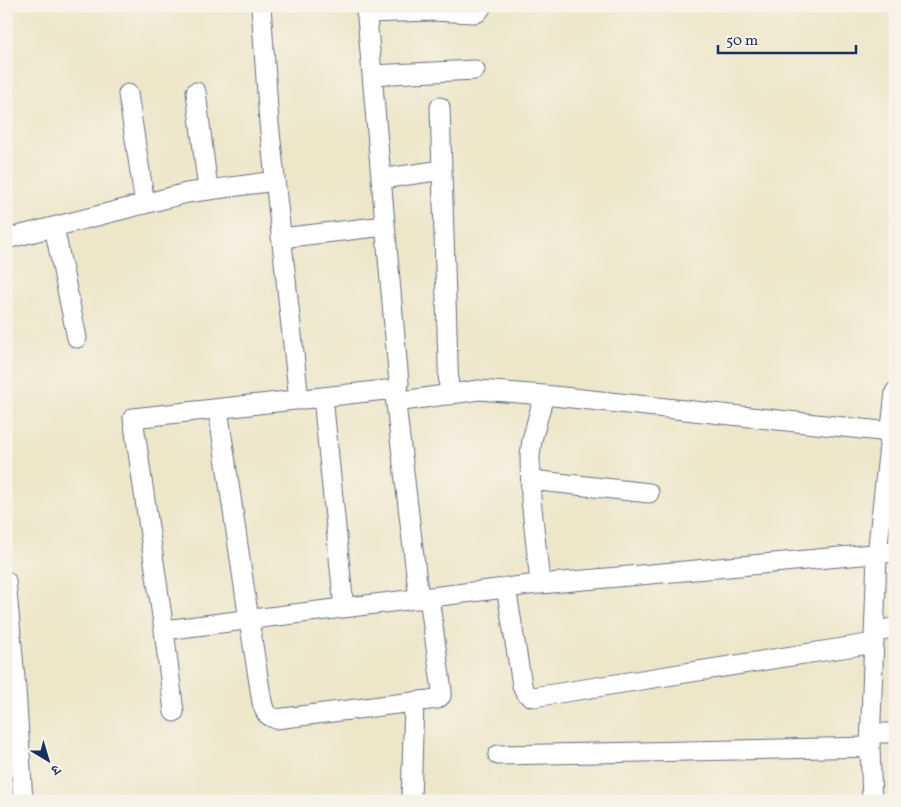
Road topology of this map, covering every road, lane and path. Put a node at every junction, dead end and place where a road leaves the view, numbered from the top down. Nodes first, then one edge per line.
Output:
1 (261, 6) edge
2 (482, 6) edge
3 (440, 9) edge
4 (366, 10) edge
5 (475, 70) dead end
6 (372, 75) junction
7 (196, 92) dead end
8 (128, 94) dead end
9 (440, 107) dead end
10 (442, 170) junction
11 (381, 179) junction
12 (275, 181) junction
13 (208, 190) junction
14 (145, 204) junction
15 (385, 226) junction
16 (54, 227) junction
17 (281, 238) junction
18 (6, 239) edge
19 (77, 338) dead end
20 (895, 392) edge
21 (449, 395) junction
22 (544, 395) junction
23 (323, 397) junction
24 (395, 399) junction
25 (299, 400) junction
26 (218, 409) junction
27 (890, 432) junction
28 (531, 480) junction
29 (649, 493) dead end
30 (886, 553) edge
31 (6, 581) edge
32 (540, 584) junction
33 (506, 587) junction
34 (424, 598) junction
35 (344, 608) junction
36 (248, 620) junction
37 (895, 627) edge
38 (164, 630) junction
39 (874, 638) junction
40 (414, 702) junction
41 (174, 712) dead end
42 (895, 734) edge
43 (871, 740) junction
44 (498, 755) dead end
45 (23, 801) edge
46 (411, 801) edge
47 (872, 801) edge

1 - 12 street
2 - 3 street
3 - 4 street
4 - 6 street
5 - 6 street
6 - 11 street
7 - 13 street
8 - 14 street
9 - 10 street
10 - 11 street
10 - 21 street
11 - 15 street
12 - 13 street
12 - 17 street
13 - 14 street
14 - 16 street
15 - 17 street
15 - 24 street
16 - 18 street
16 - 19 street
17 - 25 street
20 - 27 street
21 - 22 street
21 - 24 street
22 - 27 street
22 - 28 street
23 - 24 street
23 - 25 street
23 - 35 street
24 - 34 street
25 - 26 street
26 - 36 street
26 - 38 street
27 - 30 street
28 - 29 street
28 - 32 street
30 - 32 street
30 - 39 street
31 - 45 street
32 - 33 street
33 - 34 street
33 - 39 street
34 - 35 street
34 - 40 street
35 - 36 street
36 - 38 street
36 - 40 street
37 - 39 street
38 - 41 street
39 - 43 street
40 - 46 street
42 - 43 street
43 - 44 street
43 - 47 street

